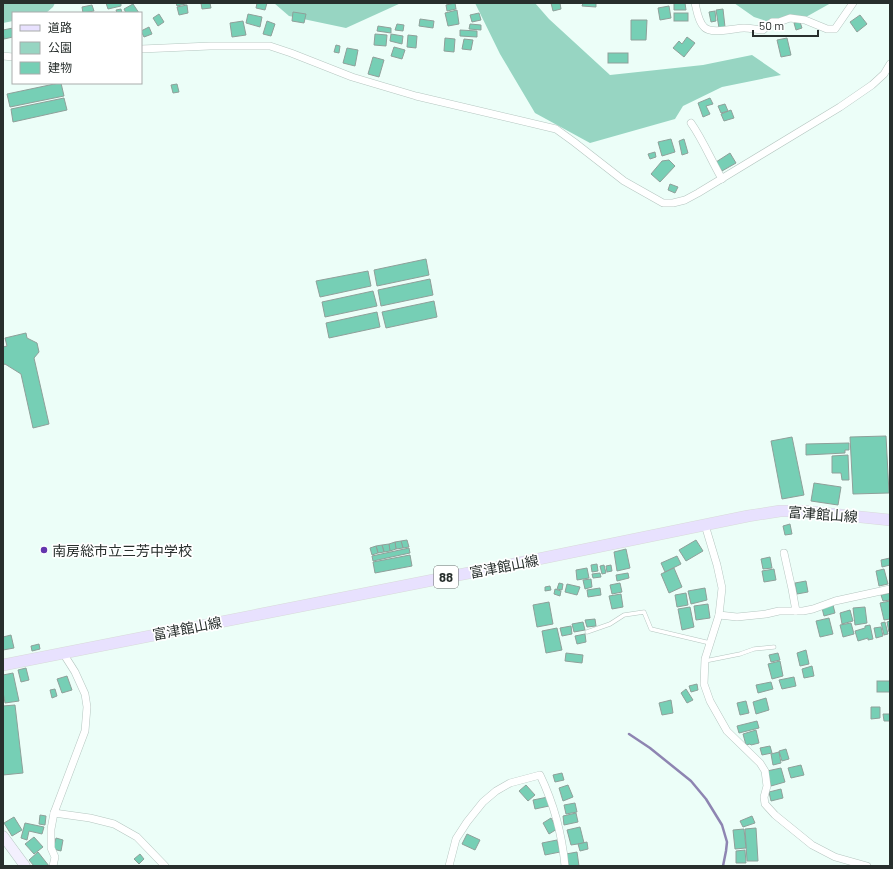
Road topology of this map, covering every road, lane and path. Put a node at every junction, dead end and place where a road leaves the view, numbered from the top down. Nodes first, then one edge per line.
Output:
1 (695, 3) edge
2 (854, 3) edge
3 (142, 49) edge
4 (890, 64) edge
5 (691, 123) dead end
6 (722, 179) junction
7 (890, 520) edge
8 (705, 525) junction
9 (784, 553) dead end
10 (890, 589) edge
11 (796, 611) junction
12 (719, 615) junction
13 (587, 632) dead end
14 (710, 643) junction
15 (774, 648) dead end
16 (63, 653) junction
17 (705, 662) junction
18 (3, 665) edge
19 (54, 813) junction
20 (3, 836) edge
21 (24, 866) edge
22 (53, 866) edge
23 (165, 866) edge
24 (449, 866) edge
25 (565, 866) edge
26 (866, 866) edge

1 - 2 street
3 - 6 street
4 - 6 street
5 - 6 street
7 - 8 main road, 富津館山線 / 88
8 - 12 street
8 - 16 main road, 富津館山線 / 88
9 - 11 street
10 - 11 street
11 - 12 street
12 - 14 street
13 - 14 lane
14 - 17 street
15 - 17 lane
16 - 18 main road, 富津館山線 / 88
16 - 19 street
17 - 26 street
19 - 22 street
19 - 23 street
20 - 21 main road
24 - 25 street

